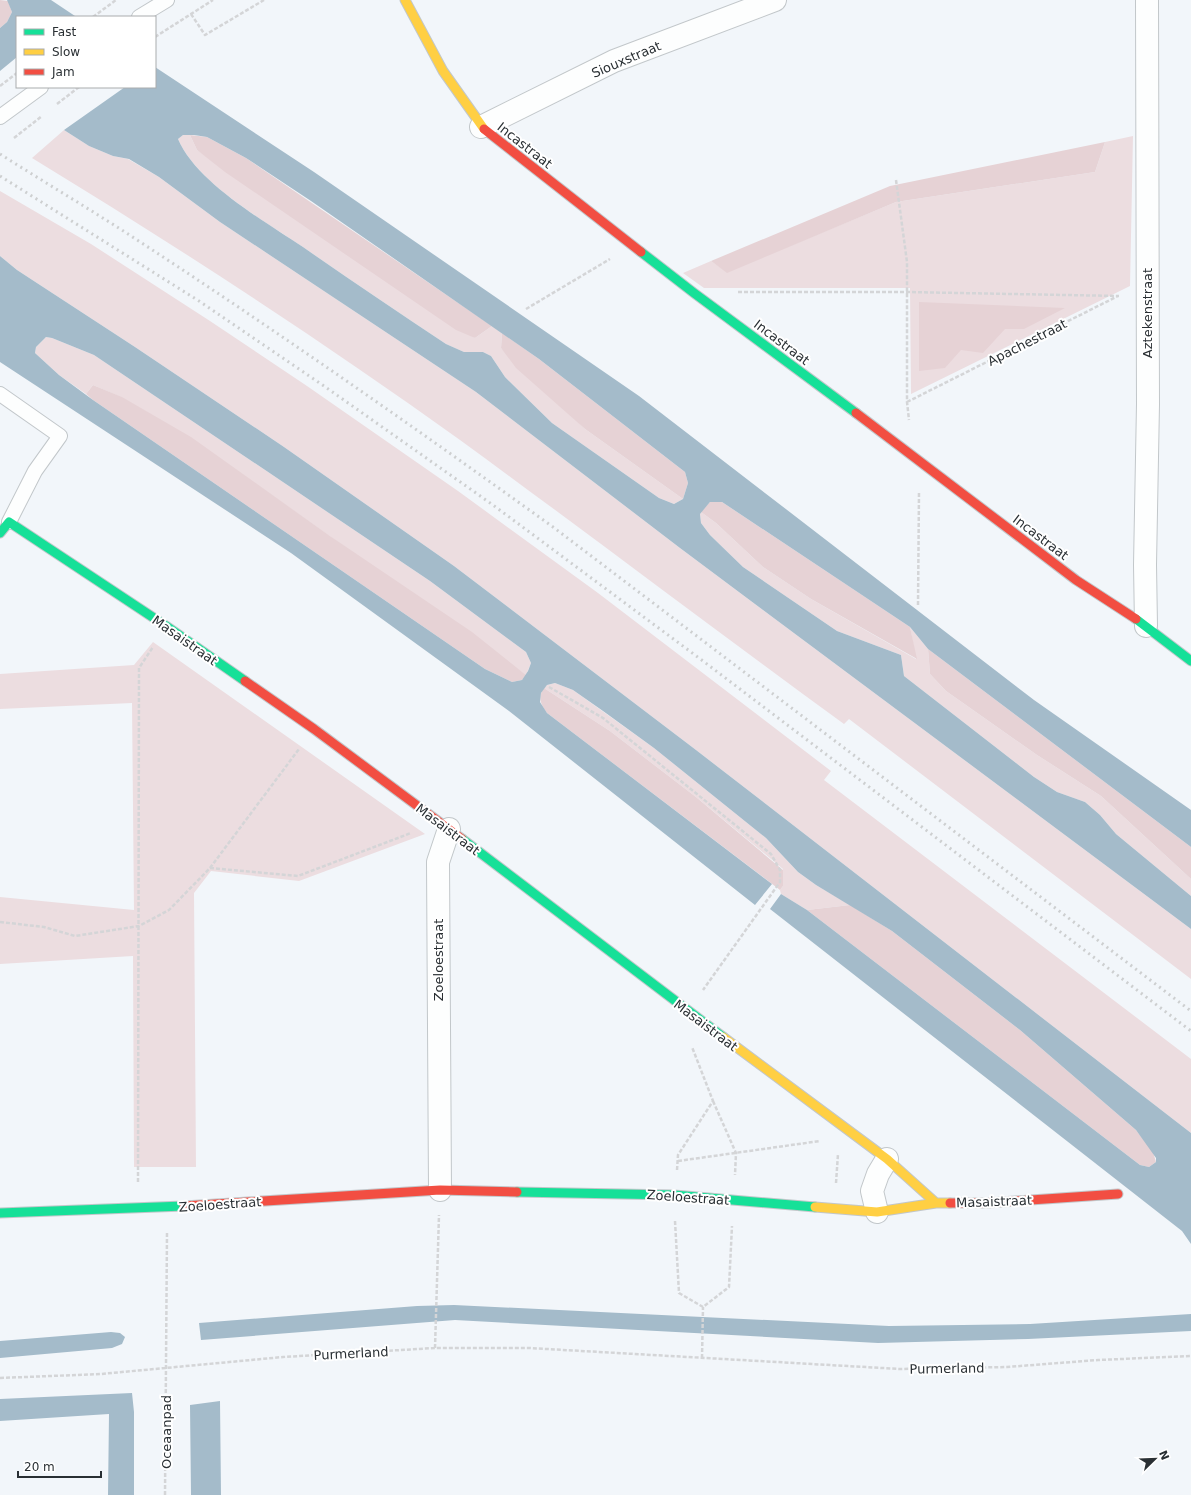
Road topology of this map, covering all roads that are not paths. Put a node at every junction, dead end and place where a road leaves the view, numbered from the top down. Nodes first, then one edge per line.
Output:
1 (167, 0) edge
2 (405, 0) edge
3 (775, 0) edge
4 (1147, 0) edge
5 (141, 16) edge
6 (40, 88) edge
7 (0, 117) edge
8 (481, 127) junction
9 (0, 394) edge
10 (4, 528) edge
11 (1146, 626) junction
12 (1191, 661) edge
13 (444, 826) junction
14 (887, 1159) junction
15 (440, 1190) junction
16 (1118, 1194) dead end
17 (936, 1203) junction
18 (877, 1212) junction
19 (0, 1213) edge

1 - 5 lane
2 - 8 street, Incastraat
3 - 8 street, Siouxstraat
4 - 11 street, Aztekenstraat
6 - 7 lane
8 - 11 street, Incastraat
9 - 10 lane
10 - 13 street, Masaistraat
11 - 12 street, Incastraat
13 - 14 street, Masaistraat
13 - 15 street, Zoeloestraat
14 - 17 street, Masaistraat
14 - 18 street
15 - 18 street, Zoeloestraat
15 - 19 street, Zoeloestraat
16 - 17 street, Masaistraat
17 - 18 street, Zoeloestraat

